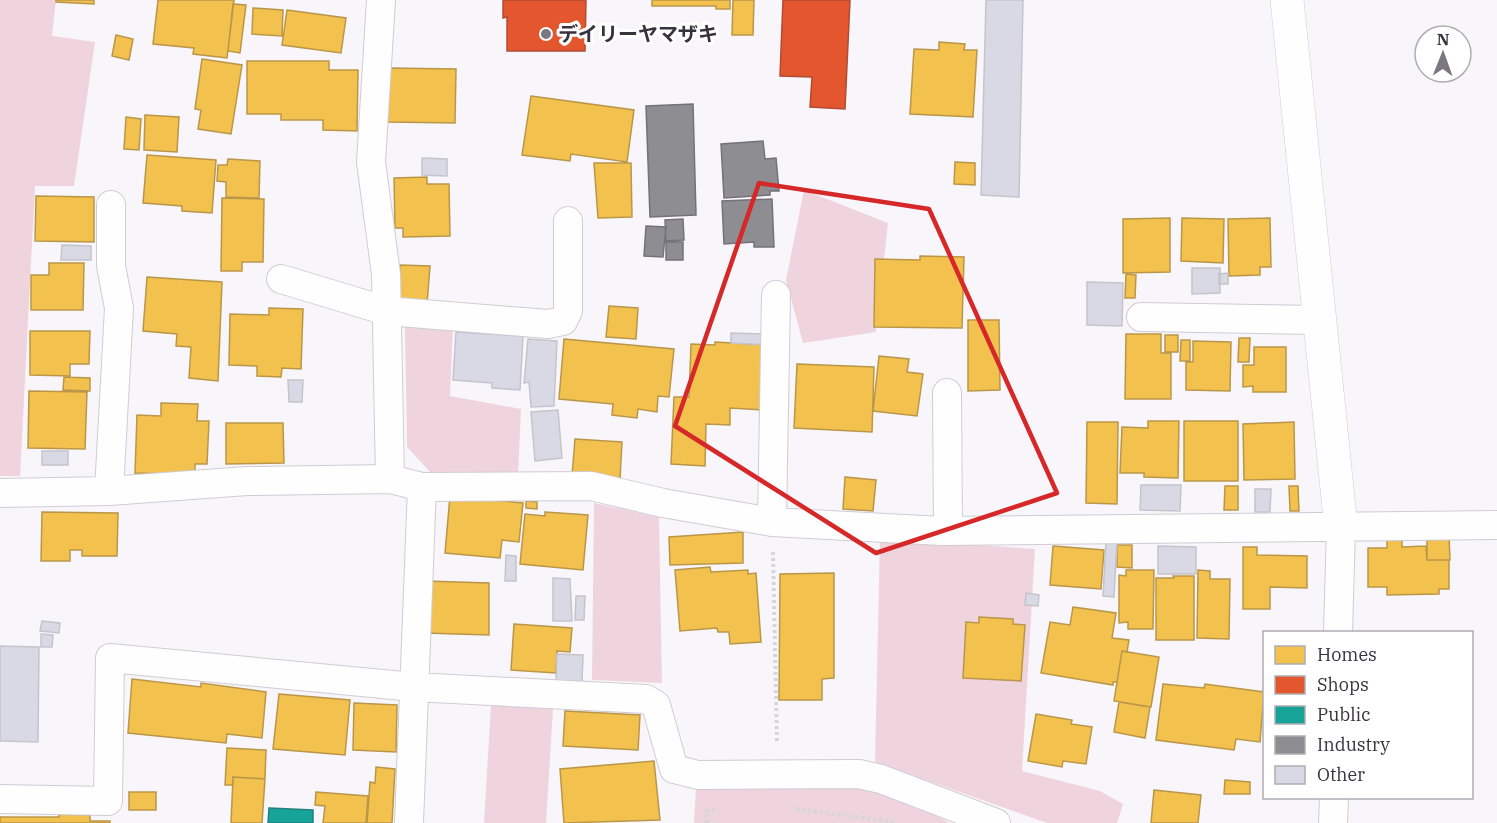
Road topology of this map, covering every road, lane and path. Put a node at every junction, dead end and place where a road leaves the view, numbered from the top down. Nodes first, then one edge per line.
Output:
1 (381, 0) edge
2 (1287, 0) edge
3 (111, 205) dead end
4 (568, 221) dead end
5 (281, 279) dead end
6 (776, 294) dead end
7 (387, 311) junction
8 (1141, 317) dead end
9 (1320, 320) junction
10 (947, 393) dead end
11 (390, 479) junction
12 (422, 487) junction
13 (109, 491) junction
14 (0, 493) edge
15 (772, 522) junction
16 (1497, 525) edge
17 (1341, 528) junction
18 (948, 530) junction
19 (1338, 631) edge
20 (414, 687) junction
21 (777, 774) junction
22 (0, 799) edge
23 (1334, 799) edge
24 (409, 823) edge
25 (906, 823) edge
26 (996, 823) edge
27 (1333, 823) edge

1 - 7 street
2 - 9 street
3 - 13 street
4 - 7 street
5 - 7 street
6 - 15 street
7 - 11 street
8 - 9 street
9 - 17 street
10 - 18 street
11 - 12 street
11 - 13 street
12 - 15 street
12 - 20 street
13 - 14 street
15 - 18 street
15 - 21 path
16 - 17 street
17 - 18 street
17 - 19 street
20 - 21 street
20 - 22 street
20 - 24 street
21 - 25 path
21 - 26 street
23 - 27 street

